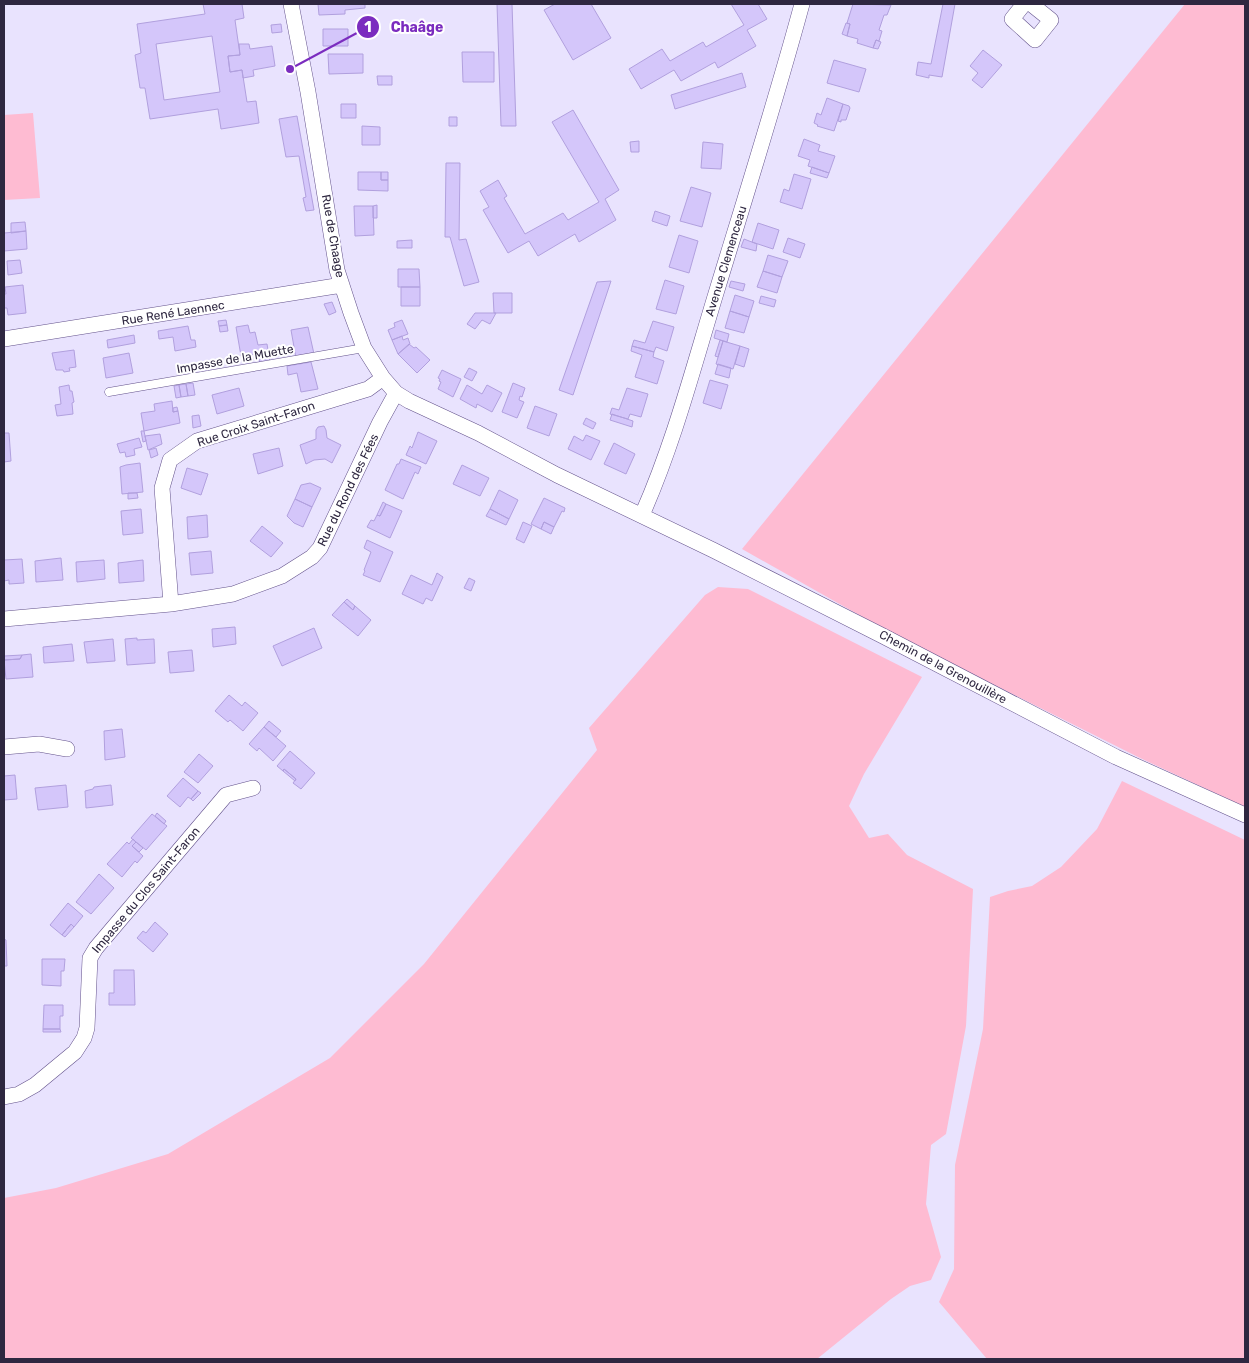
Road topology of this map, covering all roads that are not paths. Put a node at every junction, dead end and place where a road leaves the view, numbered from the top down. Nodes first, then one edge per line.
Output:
1 (291, 4) edge
2 (802, 4) edge
3 (1024, 4) edge
4 (1032, 4) edge
5 (342, 285) junction
6 (4, 339) edge
7 (364, 348) junction
8 (383, 378) junction
9 (109, 392) dead end
10 (396, 393) junction
11 (642, 515) junction
12 (171, 604) junction
13 (4, 619) edge
14 (4, 747) edge
15 (67, 748) dead end
16 (252, 788) dead end
17 (1245, 815) edge
18 (4, 1097) edge

1 - 5 street, Rue de Chaage
2 - 11 street, Avenue Clemenceau
3 - 4 street
5 - 6 street, Rue René Laennec
5 - 7 street, Rue de Chaage
7 - 8 street, Rue de Chaage
7 - 9 lane, Impasse de la Muette
8 - 10 street, Rue de Chaage
8 - 12 street, Rue Croix Saint-Faron
10 - 11 street, Rue de Chaage
10 - 12 street, Rue du Rond des Fées
11 - 17 street, Chemin de la Grenouillère
12 - 13 street
14 - 15 street
16 - 18 street, Impasse du Clos Saint-Faron

